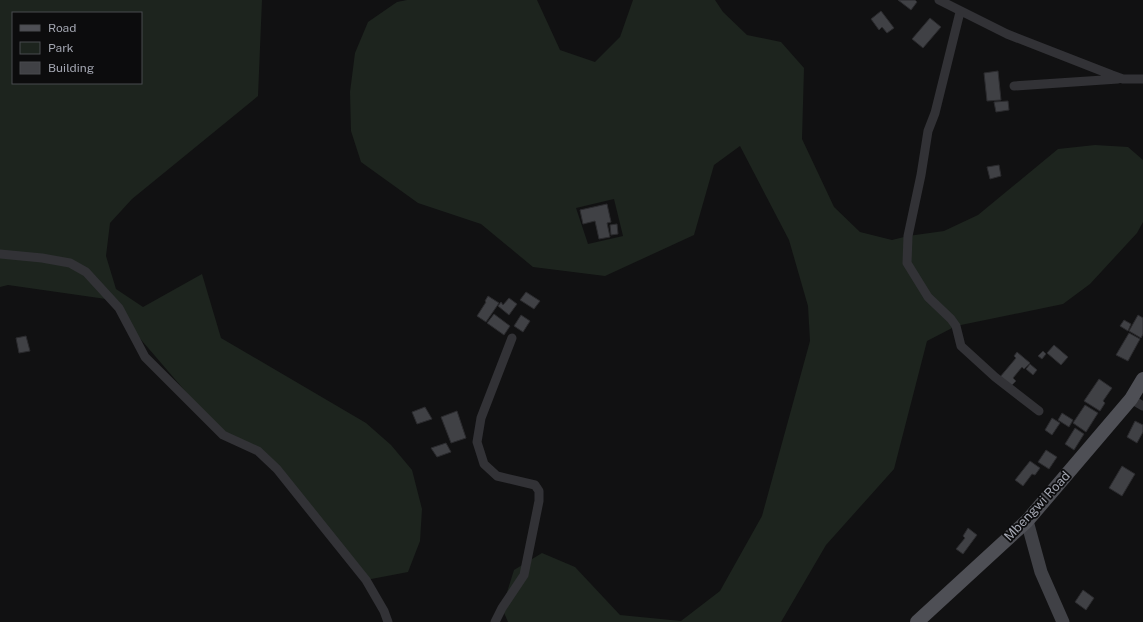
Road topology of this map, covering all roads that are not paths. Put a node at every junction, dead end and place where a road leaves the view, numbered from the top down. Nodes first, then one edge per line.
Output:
1 (939, 0) edge
2 (960, 12) junction
3 (1143, 78) edge
4 (1122, 79) junction
5 (1014, 86) dead end
6 (0, 254) edge
7 (512, 338) dead end
8 (1143, 379) edge
9 (1131, 400) junction
10 (1143, 406) edge
11 (1039, 411) dead end
12 (1027, 520) junction
13 (388, 622) edge
14 (495, 622) edge
15 (917, 622) edge
16 (1063, 622) edge

1 - 2 street
2 - 4 street
2 - 11 street
3 - 4 street
4 - 5 street
6 - 13 street
7 - 14 street
8 - 9 main road, Mbengwi Road
9 - 10 street
9 - 12 main road, Mbengwi Road
12 - 15 main road, Mbengwi Road
12 - 16 street

